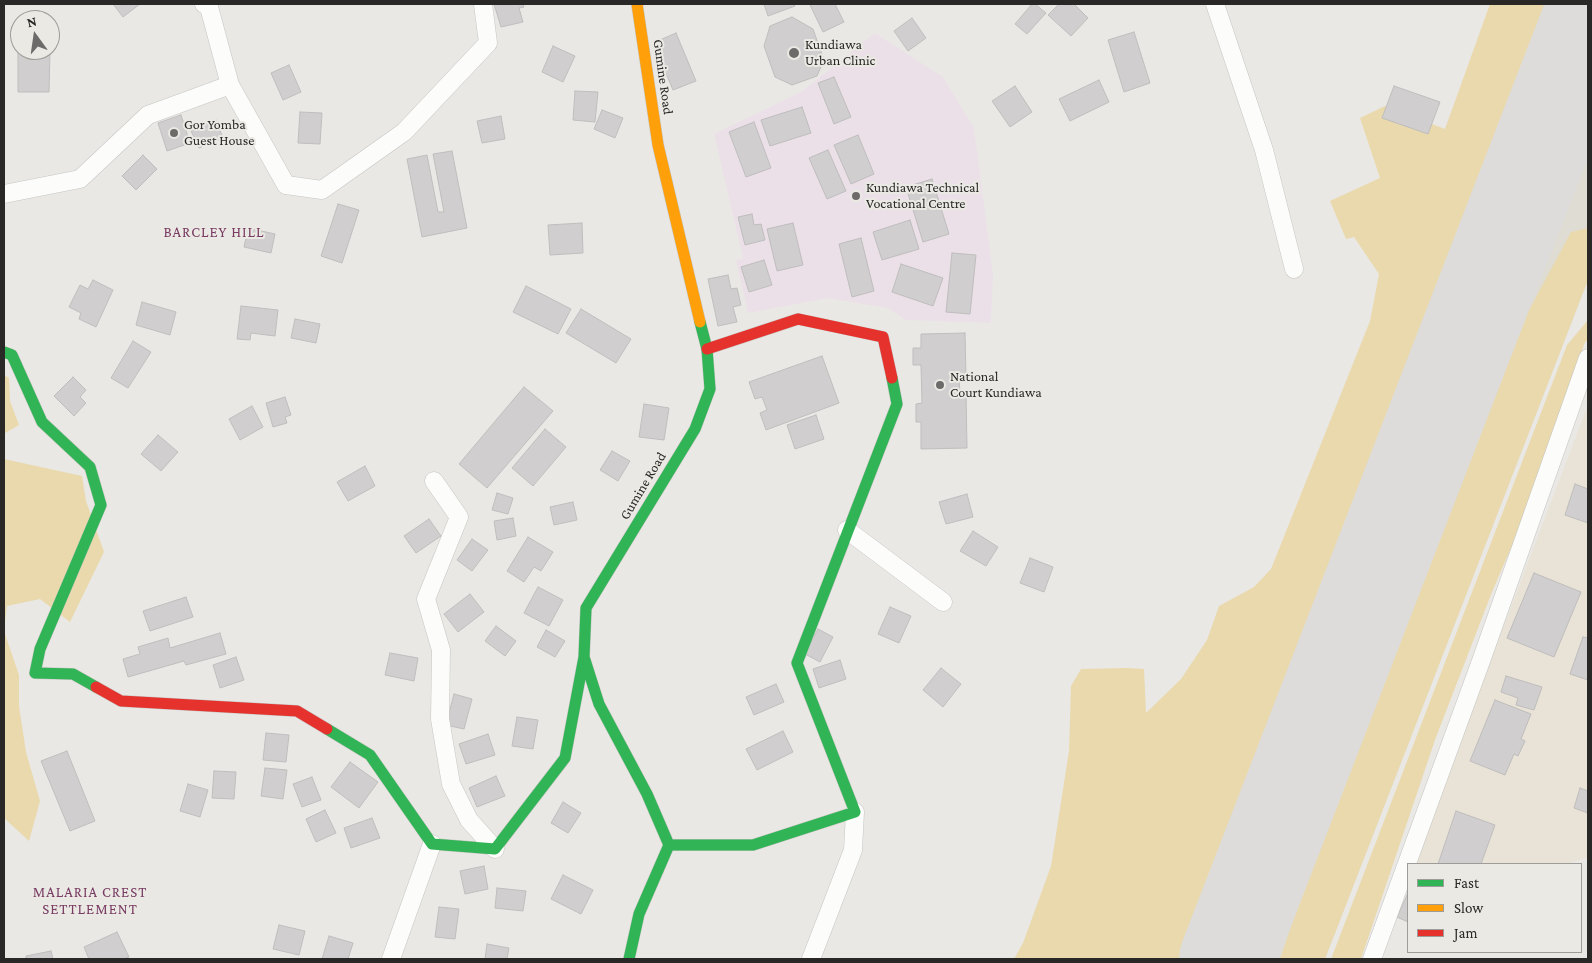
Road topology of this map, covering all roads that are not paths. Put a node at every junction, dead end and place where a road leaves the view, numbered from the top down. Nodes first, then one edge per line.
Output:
1 (204, 4) edge
2 (483, 4) edge
3 (637, 4) edge
4 (1215, 4) edge
5 (230, 85) junction
6 (4, 194) edge
7 (1294, 269) dead end
8 (707, 349) junction
9 (4, 352) edge
10 (1588, 358) edge
11 (434, 482) dead end
12 (847, 530) junction
13 (943, 602) dead end
14 (584, 658) junction
15 (855, 812) junction
16 (432, 844) junction
17 (668, 845) junction
18 (495, 849) junction
19 (1407, 863) edge
20 (1407, 864) edge
21 (391, 959) edge
22 (629, 959) edge
23 (811, 959) edge
24 (1372, 959) edge

1 - 5 street
2 - 5 street
3 - 8 street, Gumine Road
4 - 7 street
5 - 6 street
8 - 12 street
8 - 14 street, Gumine Road
9 - 16 street
10 - 19 street
11 - 18 street
12 - 13 street
12 - 15 street
14 - 17 street, Gumine Road
14 - 18 street
15 - 17 street
15 - 23 street
16 - 18 street
16 - 21 street
17 - 22 street
20 - 24 street

